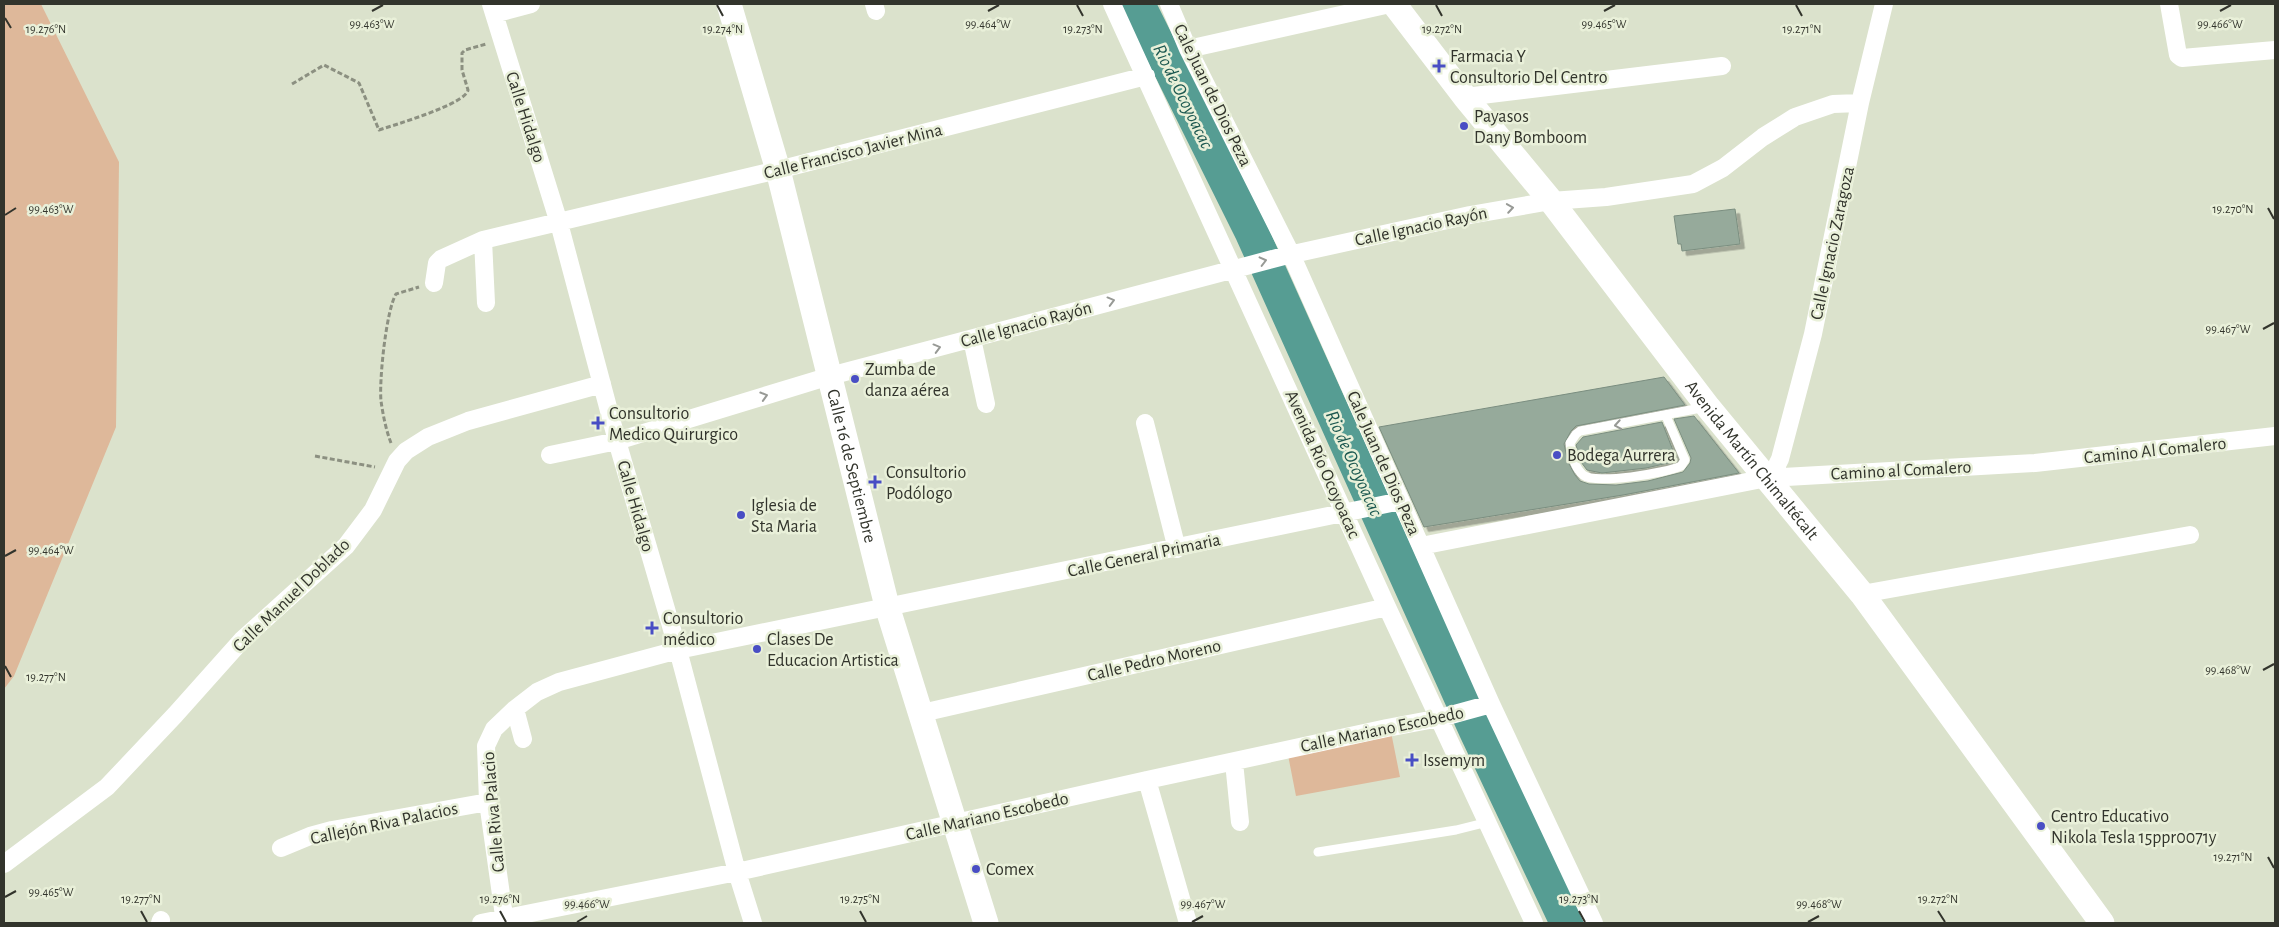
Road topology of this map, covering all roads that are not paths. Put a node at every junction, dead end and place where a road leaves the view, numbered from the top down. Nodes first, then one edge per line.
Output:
1 (531, 4) edge
2 (729, 4) edge
3 (1112, 4) edge
4 (1170, 4) edge
5 (1390, 4) edge
6 (1394, 4) edge
7 (1884, 4) edge
8 (2169, 4) edge
9 (492, 9) edge
10 (1188, 49) junction
11 (2275, 50) edge
12 (1722, 66) dead end
13 (1146, 76) junction
14 (1465, 97) junction
15 (1860, 104) junction
16 (778, 170) junction
17 (1551, 201) junction
18 (560, 223) junction
19 (483, 240) junction
20 (1288, 255) junction
21 (1238, 267) junction
22 (434, 283) road end
23 (486, 303) dead end
24 (972, 339) junction
25 (830, 376) junction
26 (602, 384) junction
27 (986, 404) dead end
28 (1708, 407) junction
29 (1666, 416) junction
30 (1145, 423) dead end
31 (2275, 436) edge
32 (616, 441) junction
33 (550, 455) dead end
34 (2035, 463) joint
35 (1767, 478) junction
36 (1398, 502) junction
37 (1352, 510) junction
38 (2190, 534) dead end
39 (1421, 546) junction
40 (1177, 549) junction
41 (1862, 594) junction
42 (886, 606) junction
43 (1387, 607) junction
44 (678, 650) junction
45 (1487, 705) junction
46 (515, 709) junction
47 (922, 713) junction
48 (1445, 717) junction
49 (523, 739) dead end
50 (1234, 762) junction
51 (1147, 780) junction
52 (488, 802) junction
53 (1240, 822) dead end
54 (1488, 822) junction
55 (956, 823) junction
56 (281, 848) dead end
57 (1318, 852) dead end
58 (4, 864) edge
59 (737, 872) junction
60 (505, 921) edge
61 (481, 923) edge
62 (753, 923) edge
63 (986, 923) edge
64 (1188, 923) edge
65 (1534, 923) edge
66 (1594, 923) edge
67 (2102, 923) edge

1 - 9 street
2 - 16 main road, Calle 16 de Septiembre
3 - 13 street, Avenida Río Ocoyoacac
4 - 10 street, Cale Juan de Dios Peza
5 - 10 street
6 - 14 main road, Avenida Martín Chimaltécalt
7 - 15 street, Calle Ignacio Zaragoza
8 - 11 street
9 - 18 street, Calle Hidalgo
10 - 20 street, Cale Juan de Dios Peza
12 - 14 street
13 - 16 street, Calle Francisco Javier Mina
13 - 21 street, Avenida Río Ocoyoacac
14 - 17 main road, Avenida Martín Chimaltécalt
15 - 17 street, Calle Ignacio Rayón
15 - 35 street, Calle Ignacio Zaragoza
16 - 18 street, Calle Francisco Javier Mina
16 - 25 main road, Calle 16 de Septiembre
20 -> 17 street, Calle Ignacio Rayón
17 - 28 main road, Avenida Martín Chimaltécalt
18 - 19 street, Calle Francisco Javier Mina
18 - 26 street, Calle Hidalgo
19 - 22 street, Calle Francisco Javier Mina
19 - 23 street
21 -> 20 street, Calle Ignacio Rayón
20 - 36 street, Cale Juan de Dios Peza
24 -> 21 street, Calle Ignacio Rayón
21 - 37 street, Avenida Río Ocoyoacac
25 -> 24 street, Calle Ignacio Rayón
24 - 27 street
32 -> 25 street, Calle Ignacio Rayón
25 - 42 main road, Calle 16 de Septiembre
26 - 32 street, Calle Hidalgo
26 - 58 street, Calle Manuel Doblado
28 - 29 lane
28 - 35 main road, Avenida Martín Chimaltécalt
29 -> 29 lane
30 - 40 street
31 - 34 street, Camino Al Comalero
32 - 33 street, Calle Ignacio Rayón
32 - 44 street, Calle Hidalgo
34 - 35 street, Camino al Comalero
35 - 39 street, Camino al Comalero
35 - 41 main road, Avenida Martín Chimaltécalt
36 - 37 street, Calle General Primaria
36 - 39 street, Cale Juan de Dios Peza
37 - 40 street, Calle General Primaria
37 - 43 street, Avenida Río Ocoyoacac
38 - 41 street
39 - 45 street, Cale Juan de Dios Peza
40 - 42 street, Calle General Primaria
41 - 67 main road, Avenida Martín Chimaltécalt
42 - 44 street, Calle Riva Palacio
42 - 47 main road, Calle 16 de Septiembre
43 - 47 street, Calle Pedro Moreno
43 - 48 street, Avenida Río Ocoyoacac
44 - 46 street, Calle Riva Palacio
44 - 59 street, Calle Hidalgo
45 - 48 street, Calle Mariano Escobedo
45 - 66 street, Cale Juan de Dios Peza
46 - 49 street
46 - 52 street, Calle Riva Palacio
47 - 55 main road, Calle 16 de Septiembre
48 - 50 street, Calle Mariano Escobedo
48 - 54 street, Avenida Río Ocoyoacac
50 - 51 street, Calle Mariano Escobedo
50 - 53 street
51 - 55 street, Calle Mariano Escobedo
51 - 64 street
52 - 56 street, Callejón Riva Palacios
52 - 60 street, Calle Riva Palacio
54 - 57 lane
54 - 65 street, Avenida Río Ocoyoacac
55 - 59 street, Calle Mariano Escobedo
55 - 63 main road, Calle 16 de Septiembre
59 - 60 street, Calle Mariano Escobedo
59 - 62 street, Calle Hidalgo
60 - 61 street, Calle Mariano Escobedo

